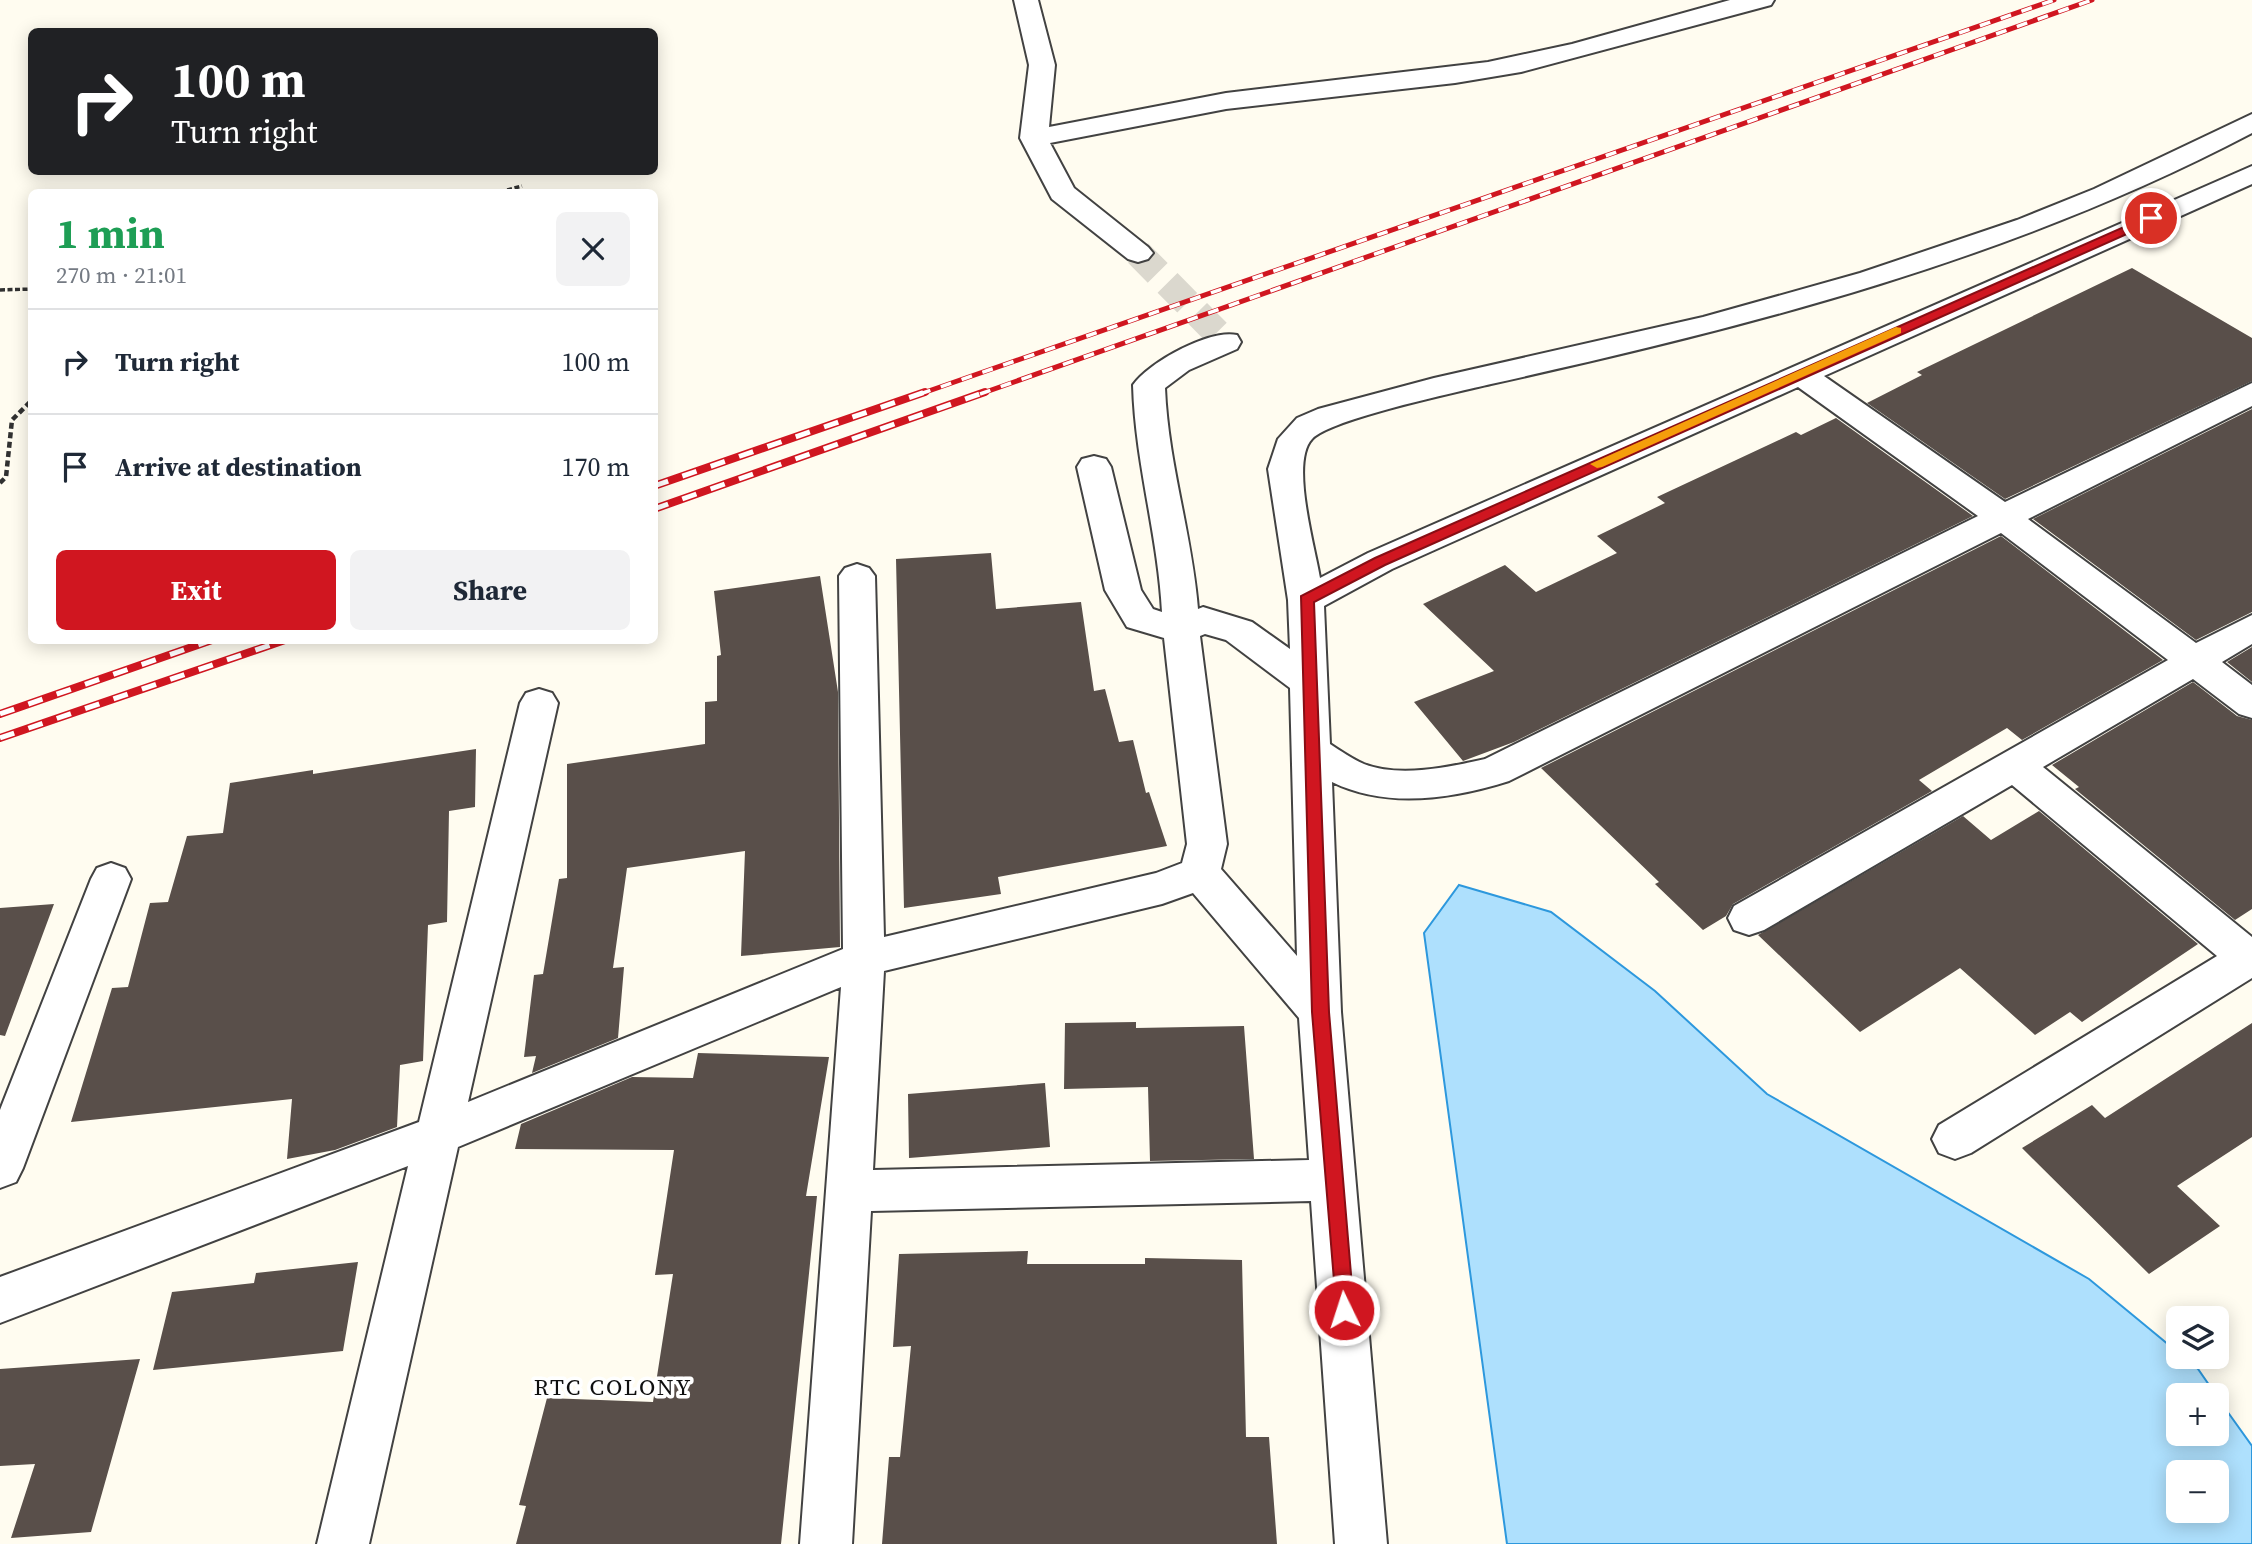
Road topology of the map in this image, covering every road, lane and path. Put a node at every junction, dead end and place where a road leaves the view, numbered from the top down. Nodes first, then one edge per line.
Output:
1 (1026, 0) edge
2 (1762, 0) edge
3 (2252, 122) edge
4 (1034, 138) junction
5 (2197, 152) junction
6 (2252, 174) edge
7 (2126, 184) junction
8 (2177, 207) junction
9 (1138, 253) tunnel mouth
10 (28, 289) edge
11 (0, 290) edge
12 (1226, 342) dead end
13 (1799, 373) junction
14 (2252, 393) edge
15 (28, 404) edge
16 (1094, 467) dead end
17 (0, 483) edge
18 (2005, 519) junction
19 (857, 576) dead end
20 (1306, 600) junction
21 (2252, 628) edge
22 (1181, 630) junction
23 (2195, 662) junction
24 (1310, 683) junction
25 (539, 704) dead end
26 (2252, 704) edge
27 (1312, 752) junction
28 (2013, 764) junction
29 (1200, 873) junction
30 (111, 879) dead end
31 (1749, 918) dead end
32 (864, 959) junction
33 (2250, 960) edge
34 (1320, 1012) junction
35 (437, 1135) junction
36 (1955, 1139) dead end
37 (0, 1168) edge
38 (1334, 1180) junction
39 (849, 1191) junction
40 (0, 1300) edge
41 (343, 1544) edge
42 (826, 1544) edge
43 (1361, 1544) edge

1 - 4 street
2 - 4 street
3 - 5 street
4 - 9 street
5 - 6 street
5 - 7 street
6 - 8 street
7 - 8 street
7 - 20 street
8 - 13 street
10 - 11 path
12 - 22 street
13 - 18 street
13 - 20 street
14 - 18 street
15 - 17 path
16 - 22 street
18 - 23 street
18 - 27 street
19 - 32 street
20 - 24 street
21 - 23 street
22 - 24 street
22 - 29 street
23 - 26 street
23 - 28 street
24 - 27 street
25 - 35 street
27 - 34 street
28 - 31 street
28 - 33 street
29 - 32 street
29 - 34 street
30 - 37 street
32 - 35 street
32 - 39 street
33 - 36 street
34 - 38 street
35 - 40 street
35 - 41 street
38 - 39 street
38 - 43 street
39 - 42 street

